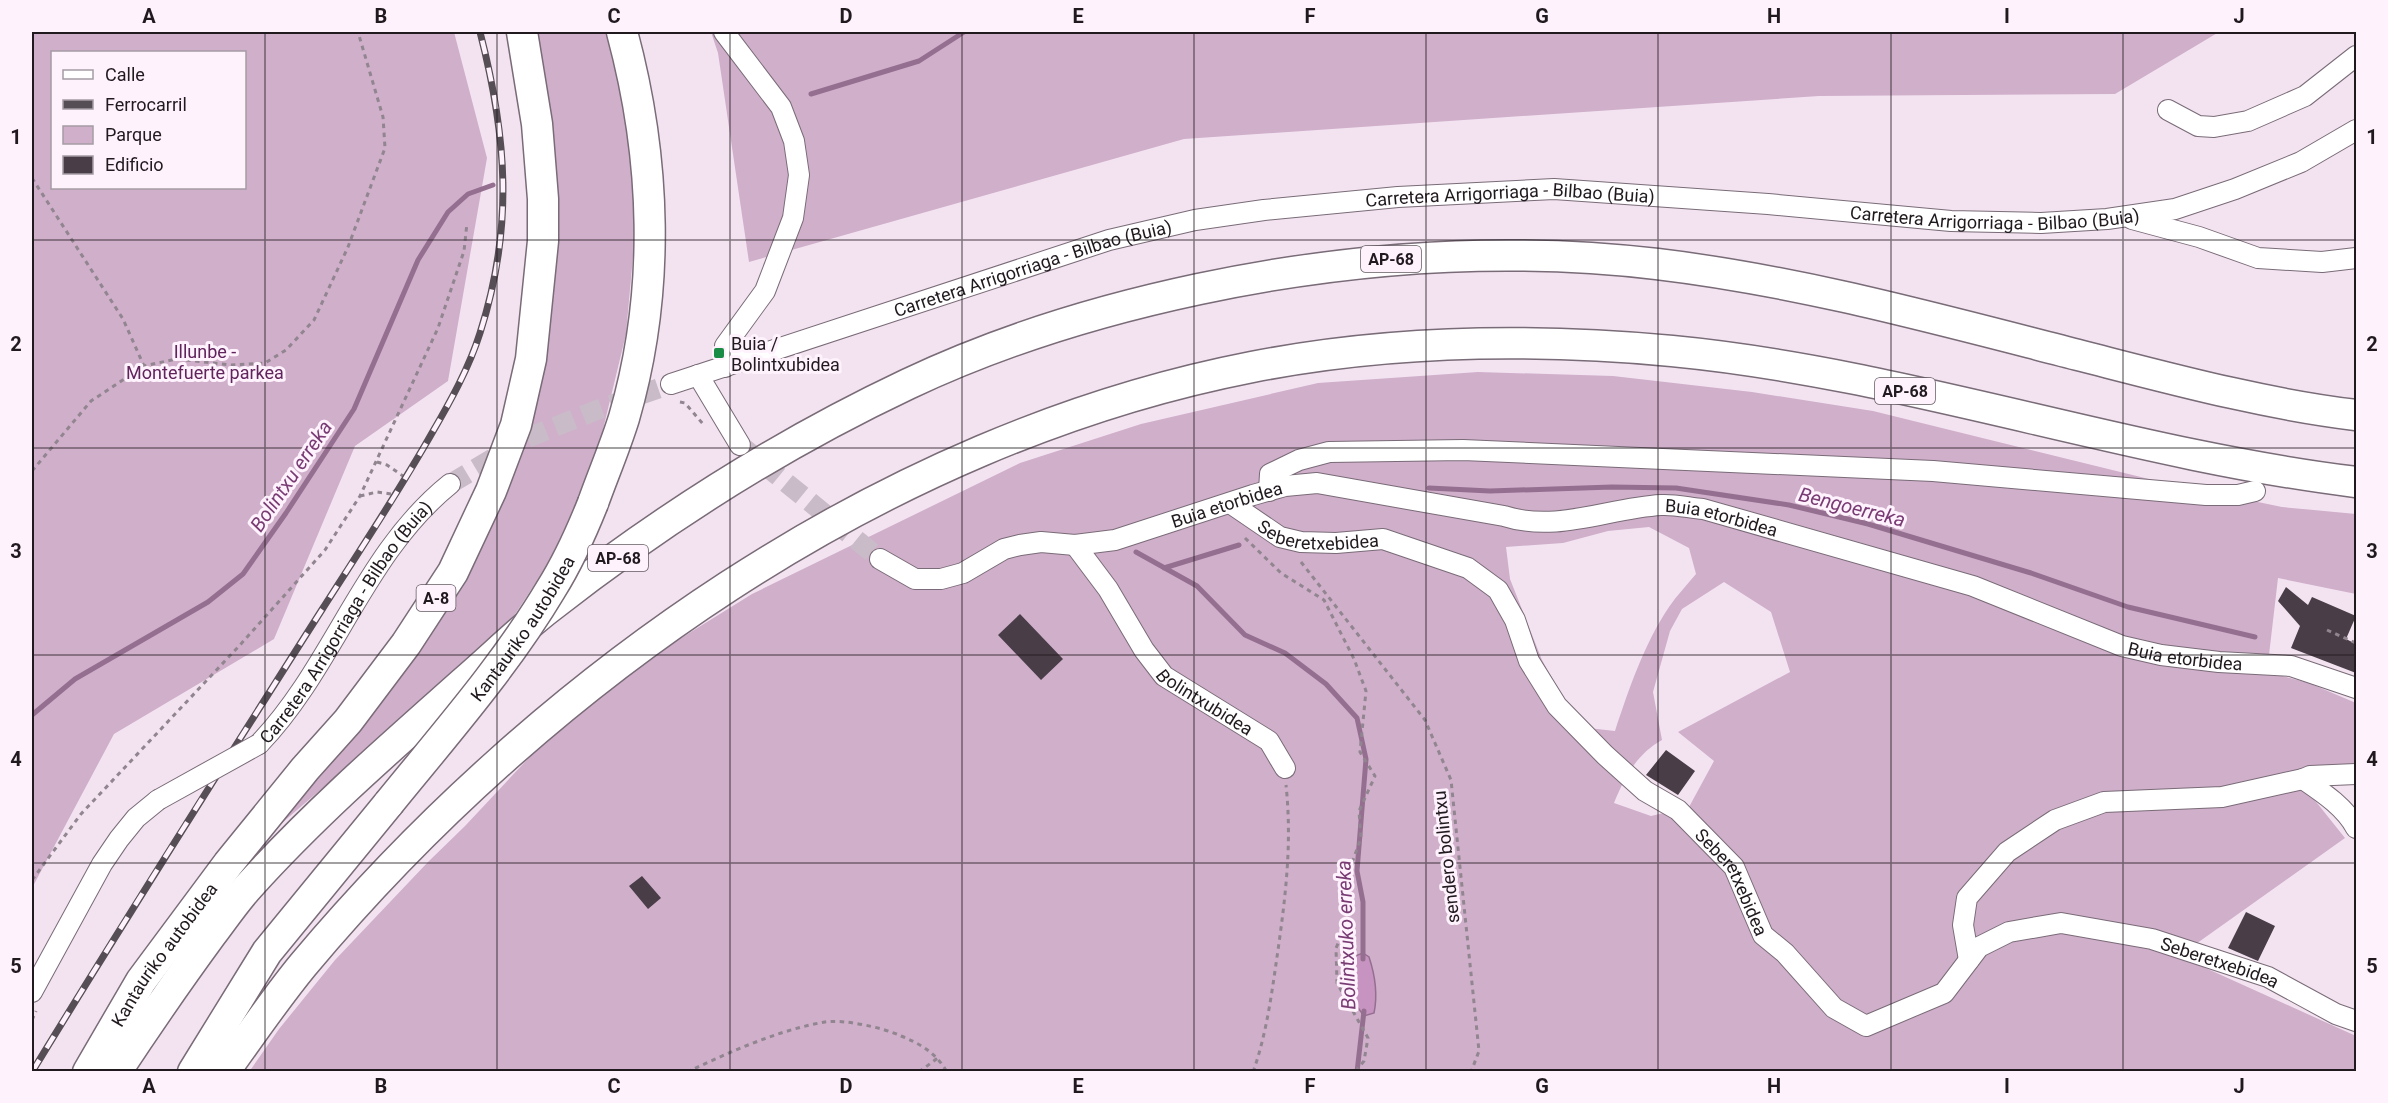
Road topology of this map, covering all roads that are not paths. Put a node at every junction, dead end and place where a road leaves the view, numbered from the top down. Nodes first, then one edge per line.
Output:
1 (522, 32) edge
2 (622, 32) edge
3 (724, 32) edge
4 (2356, 56) edge
5 (2168, 111) dead end
6 (2356, 130) edge
7 (2195, 203) junction
8 (2125, 217) junction
9 (2210, 241) junction
10 (2356, 258) edge
11 (725, 367) junction
12 (698, 375) junction
13 (671, 384) tunnel mouth
14 (2356, 415) edge
15 (740, 445) tunnel mouth
16 (2356, 482) edge
17 (450, 484) tunnel mouth
18 (1269, 491) junction
19 (2255, 491) dead end
20 (1230, 503) junction
21 (1075, 545) junction
22 (880, 559) tunnel mouth
23 (2356, 688) edge
24 (1285, 768) road end
25 (2356, 774) edge
26 (2303, 779) junction
27 (2356, 828) edge
28 (1969, 960) junction
29 (32, 992) edge
30 (2356, 1021) edge
31 (88, 1071) edge
32 (116, 1071) edge
33 (193, 1071) edge
34 (224, 1071) edge

1 - 31 highway, Kantauriko autobidea / A-8
2 - 33 highway, Kantauriko autobidea, bridge
3 - 11 street
4 - 5 street
6 - 7 street, Carretera Arrigorriaga - Bilbao (Buia)
7 - 8 street, Carretera Arrigorriaga - Bilbao (Buia)
7 - 9 street
8 - 9 street
8 - 11 street, Carretera Arrigorriaga - Bilbao (Buia)
9 - 10 street
11 - 12 street, Carretera Arrigorriaga - Bilbao (Buia)
12 - 13 street, Carretera Arrigorriaga - Bilbao (Buia)
12 - 15 street
14 - 32 highway, AP-68
16 - 34 highway, AP-68
17 - 29 street, Carretera Arrigorriaga - Bilbao (Buia), bridge
18 - 19 street
18 - 20 street, Buia etorbidea
18 - 23 street, Buia etorbidea
20 - 21 street, Buia etorbidea
20 - 28 street, Seberetxebidea
21 - 22 street
21 - 24 street, Bolintxubidea
25 - 26 street
26 - 27 street
26 - 28 street
28 - 30 street, Seberetxebidea

